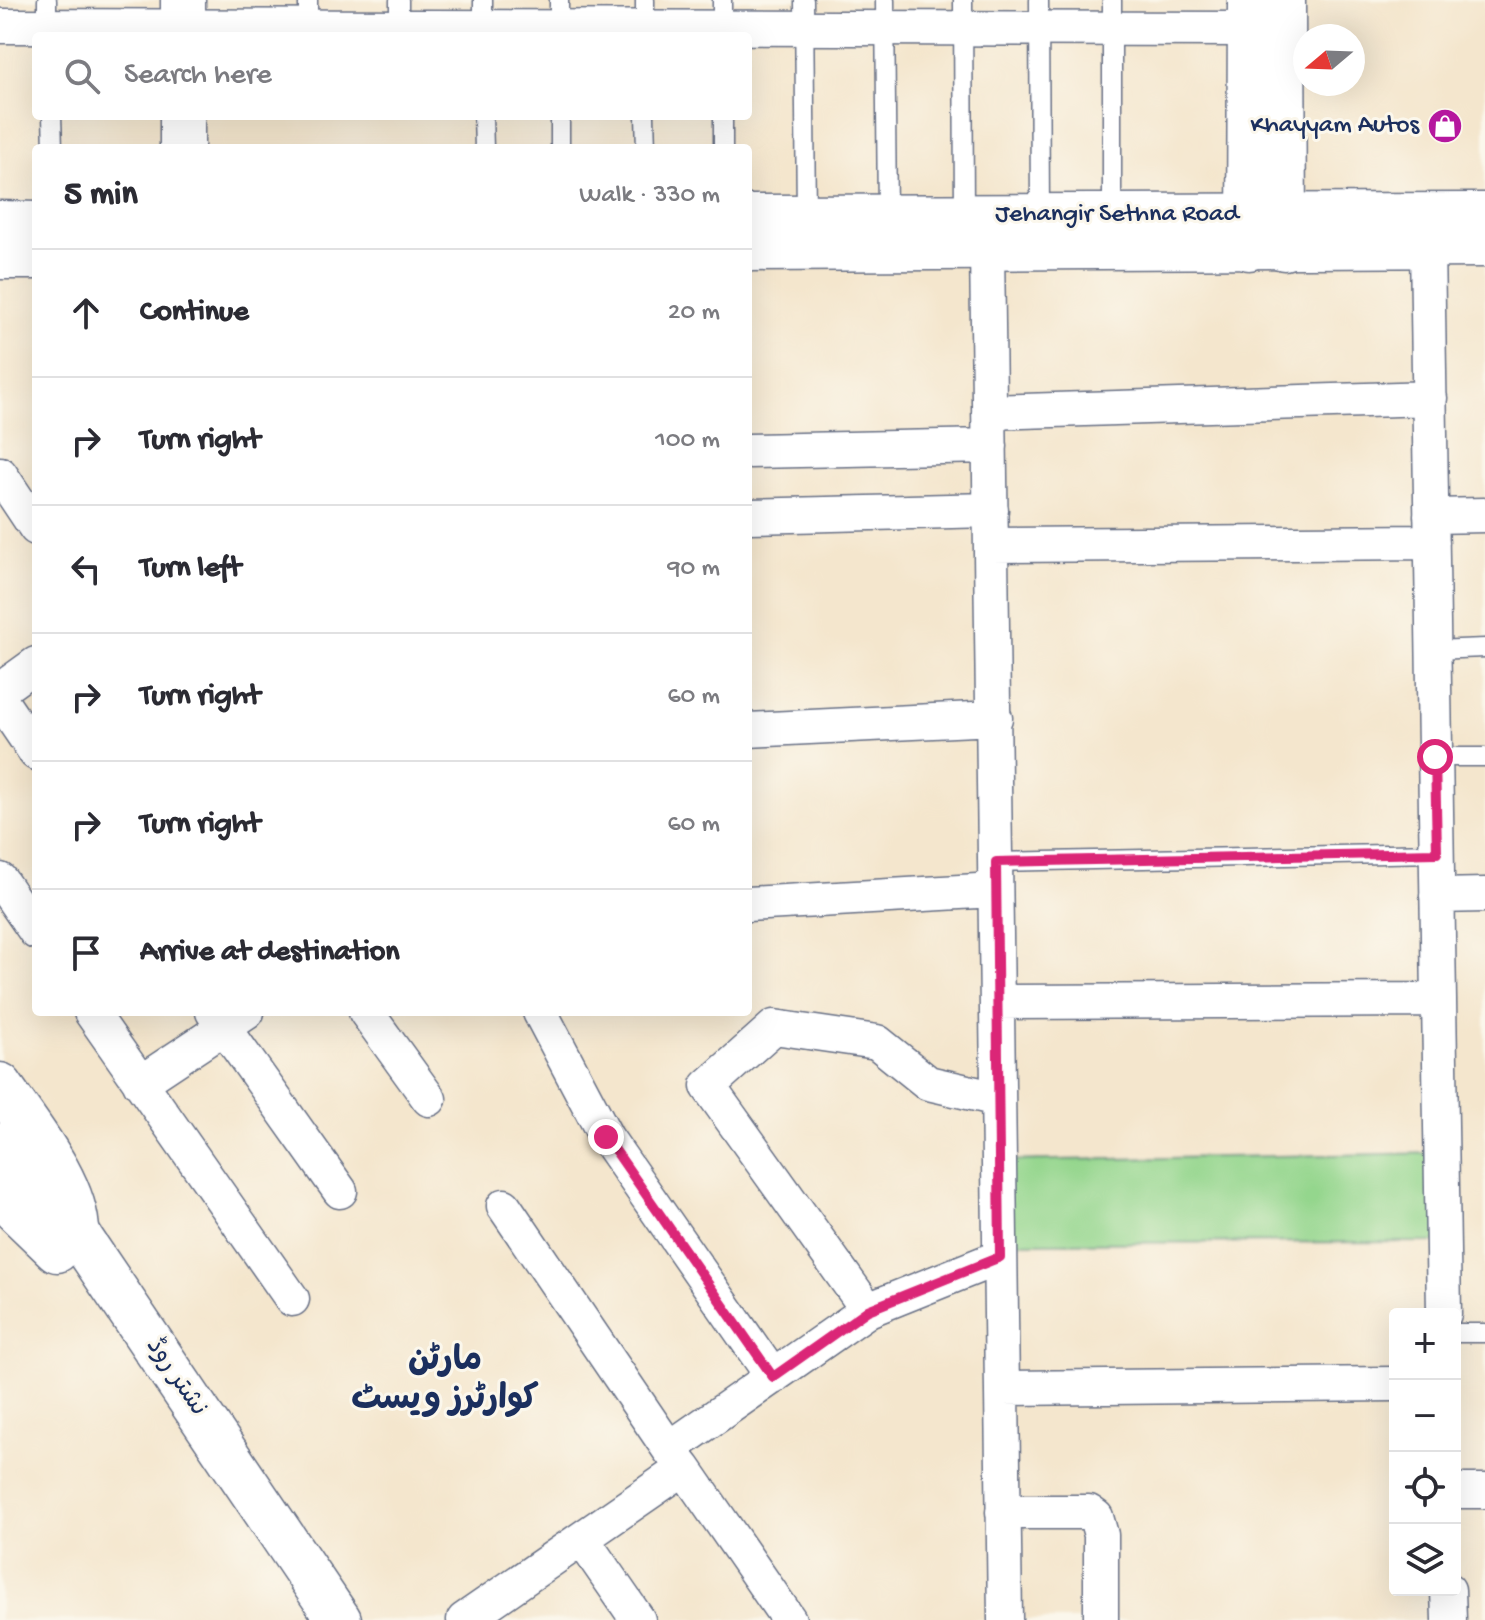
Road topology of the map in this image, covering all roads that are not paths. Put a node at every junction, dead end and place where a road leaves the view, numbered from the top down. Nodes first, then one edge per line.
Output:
1 (1283, 0) edge
2 (308, 14) edge
3 (399, 14) edge
4 (804, 14) edge
5 (885, 14) edge
6 (963, 14) edge
7 (1039, 14) edge
8 (1112, 15) edge
9 (1250, 15) edge
10 (47, 21) edge
11 (183, 21) edge
12 (483, 21) edge
13 (559, 21) edge
14 (645, 21) edge
15 (722, 21) edge
16 (0, 26) edge
17 (52, 120) edge
18 (182, 120) edge
19 (483, 120) edge
20 (560, 120) edge
21 (645, 120) edge
22 (723, 120) edge
23 (53, 144) edge
24 (182, 144) edge
25 (484, 144) edge
26 (560, 144) edge
27 (646, 144) edge
28 (723, 144) edge
29 (1112, 214) junction
30 (1040, 215) junction
31 (1485, 215) edge
32 (752, 217) edge
33 (887, 217) junction
34 (806, 218) junction
35 (0, 223) edge
36 (32, 224) edge
37 (976, 232) junction
38 (1267, 232) junction
39 (1485, 245) edge
40 (1427, 246) junction
41 (752, 249) edge
42 (0, 257) edge
43 (32, 257) edge
44 (1430, 398) junction
45 (989, 412) junction
46 (990, 446) junction
47 (752, 451) edge
48 (0, 474) edge
49 (991, 510) junction
50 (1485, 515) edge
51 (752, 516) edge
52 (32, 522) edge
53 (1432, 529) junction
54 (991, 545) junction
55 (1485, 648) edge
56 (1433, 650) junction
57 (32, 667) edge
58 (0, 690) edge
59 (0, 700) edge
60 (995, 718) junction
61 (752, 730) edge
62 (32, 747) edge
63 (1435, 757) junction
64 (1485, 757) edge
65 (1437, 853) junction
66 (996, 876) junction
67 (0, 880) edge
68 (1485, 895) edge
69 (1437, 896) junction
70 (752, 904) edge
71 (32, 926) edge
72 (1439, 1000) junction
73 (997, 1002) junction
74 (94, 1016) edge
75 (369, 1016) edge
76 (542, 1016) edge
77 (228, 1017) edge
78 (140, 1083) junction
79 (0, 1085) edge
80 (429, 1099) dead end
81 (998, 1099) junction
82 (0, 1146) edge
83 (340, 1191) dead end
84 (0, 1195) edge
85 (504, 1206) dead end
86 (70, 1235) junction
87 (1000, 1257) junction
88 (292, 1299) dead end
89 (1444, 1308) edge
90 (868, 1310) junction
91 (1461, 1333) edge
92 (1485, 1333) edge
93 (773, 1377) junction
94 (1389, 1384) edge
95 (1002, 1388) junction
96 (677, 1458) junction
97 (1461, 1491) edge
98 (1485, 1491) edge
99 (1003, 1512) junction
100 (582, 1539) junction
101 (1448, 1596) edge
102 (483, 1615) edge
103 (303, 1620) edge
104 (339, 1620) edge
105 (638, 1620) edge
106 (789, 1620) edge
107 (1005, 1620) edge
108 (1101, 1620) edge
109 (1449, 1620) edge

1 - 38 main road
2 - 3 street
2 - 11 street
3 - 12 street
4 - 5 street
4 - 15 street
4 - 34 lane
5 - 6 street
5 - 33 lane
6 - 7 street
6 - 37 lane
7 - 8 street
7 - 30 lane
8 - 9 street
8 - 29 lane
9 - 38 main road
10 - 11 street
10 - 16 street
12 - 13 street
13 - 14 street
14 - 15 street
17 - 23 lane
18 - 24 main road
19 - 25 lane
20 - 26 lane
21 - 27 lane
22 - 28 lane
29 - 30 main road, Jehangir Sethna Road
29 - 38 main road, Jehangir Sethna Road
30 - 37 main road, Jehangir Sethna Road
31 - 38 main road, Jehangir Sethna Road
32 - 34 main road, Jehangir Sethna Road
33 - 34 main road, Jehangir Sethna Road
33 - 37 main road, Jehangir Sethna Road
35 - 36 main road
37 - 38 main road, Jehangir Sethna Road
37 - 41 main road, Jehangir Sethna Road
37 - 45 street
38 - 40 main road, Jehangir Sethna Road
39 - 40 main road, Jehangir Sethna Road
40 - 44 street
42 - 43 main road
44 - 45 street
44 - 53 street
45 - 46 street
46 - 47 street
46 - 49 street
48 - 52 street
49 - 51 street
49 - 54 street
50 - 53 street
53 - 54 street
53 - 56 street
54 - 60 street
55 - 56 lane
56 - 63 street
57 - 58 street
59 - 62 street
60 - 61 street
60 - 66 street
63 - 64 lane
63 - 65 street
65 - 66 lane
65 - 69 street
66 - 70 street
66 - 73 street
67 - 71 street
68 - 69 street
69 - 72 street
72 - 73 street
72 - 89 street
73 - 81 street
74 - 78 street
75 - 80 street
76 - 93 street
77 - 78 street
77 - 83 street
78 - 88 street
79 - 86 main road, نشتر روڈ
81 - 87 street
81 - 90 street
82 - 86 main road, نشتر روڈ
84 - 86 main road, نشتر روڈ
85 - 96 street
86 - 103 main road, نشتر روڈ
86 - 104 main road, نشتر روڈ
87 - 90 street
87 - 95 street
90 - 93 street
91 - 92 lane
93 - 96 street
94 - 95 street
95 - 99 street
96 - 100 street
96 - 106 street
97 - 98 street
99 - 107 street
99 - 108 street
100 - 102 street
100 - 105 street
101 - 109 street

